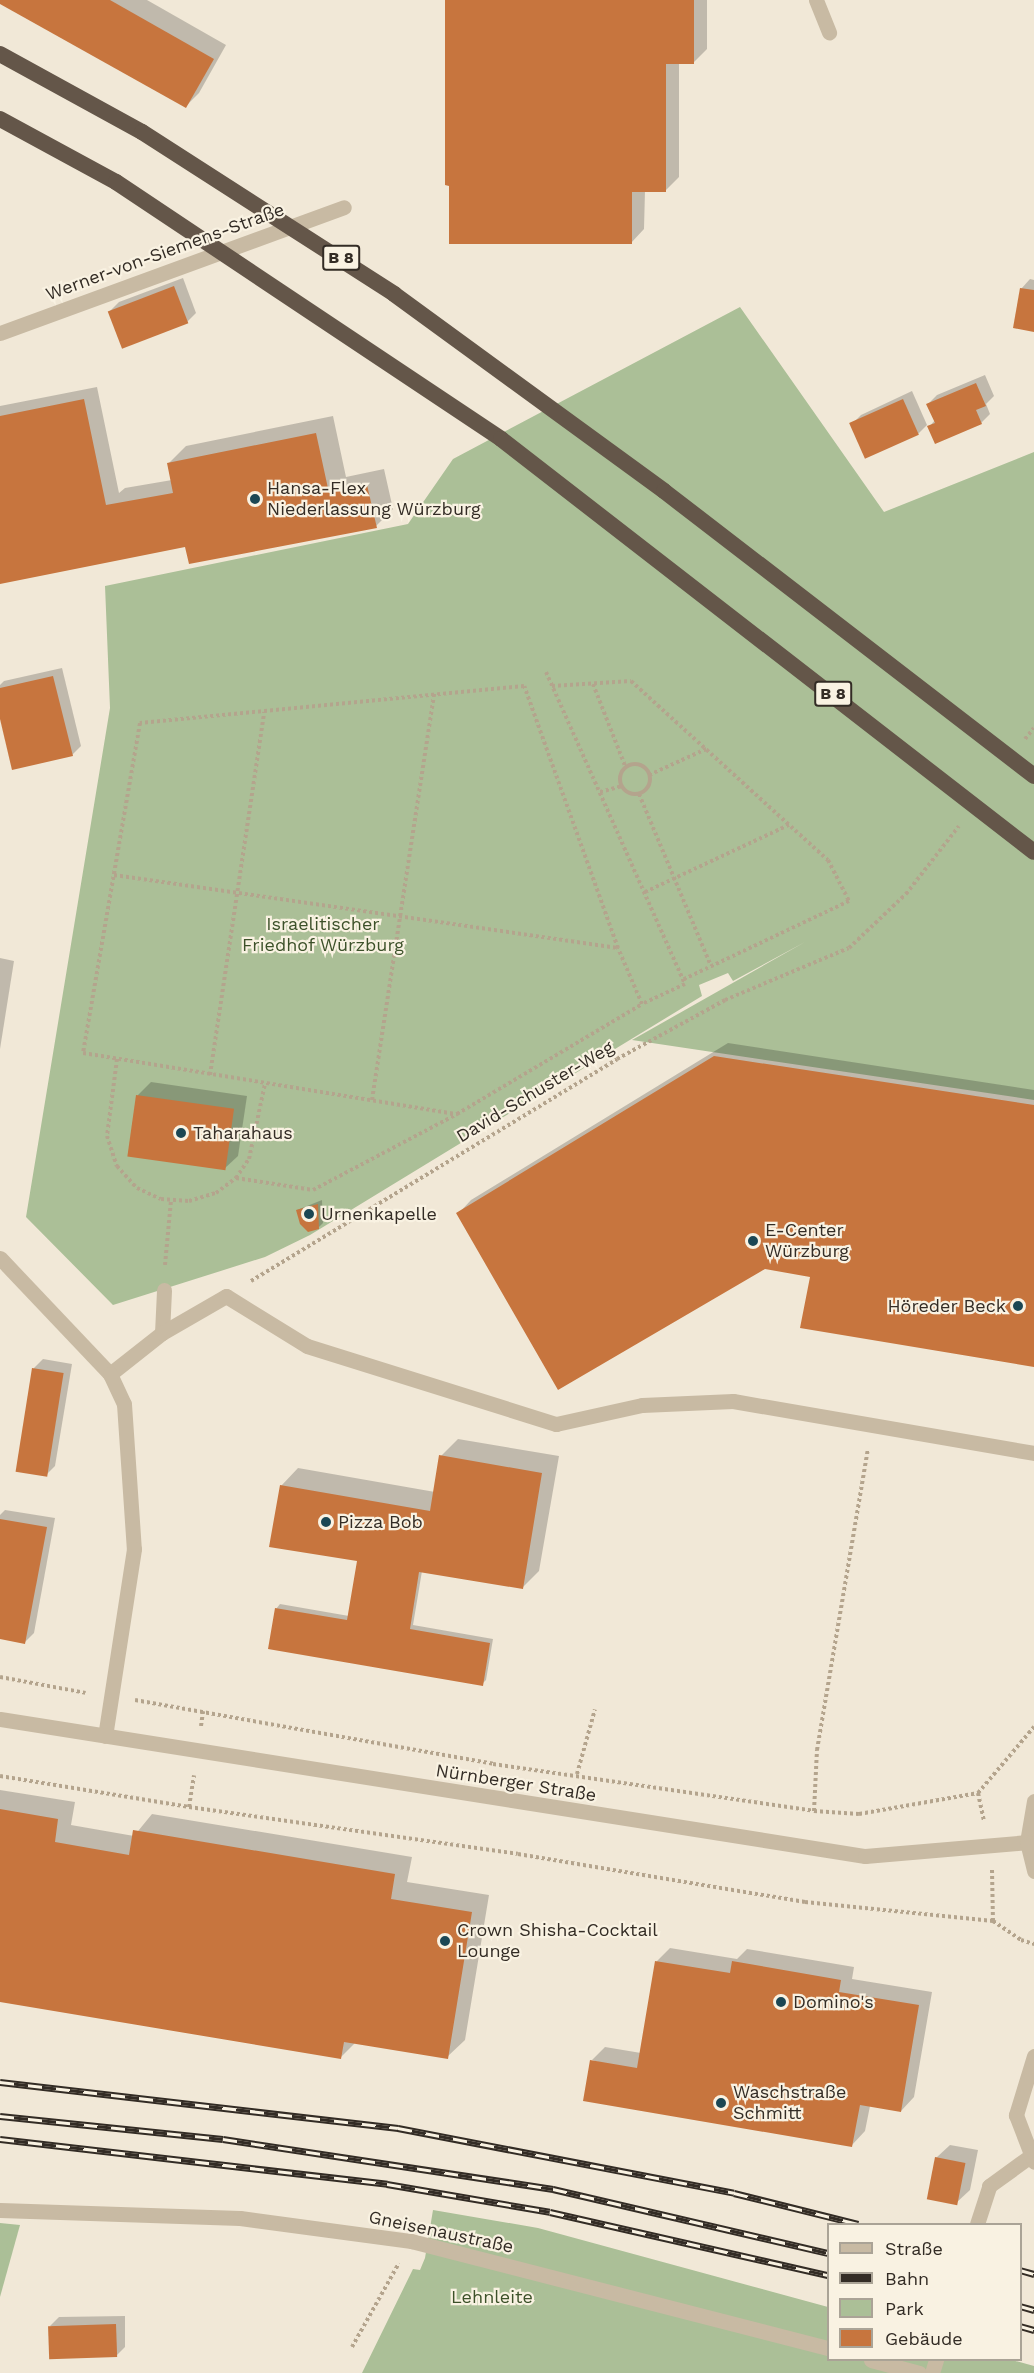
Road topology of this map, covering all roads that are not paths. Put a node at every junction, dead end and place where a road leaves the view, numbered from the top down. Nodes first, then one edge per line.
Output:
1 (816, 0) edge
2 (829, 33) dead end
3 (0, 54) edge
4 (0, 119) edge
5 (344, 207) dead end
6 (0, 333) edge
7 (1034, 776) edge
8 (1034, 852) edge
9 (0, 1258) edge
10 (164, 1290) road end
11 (162, 1333) junction
12 (110, 1374) junction
13 (1034, 1453) edge
14 (0, 1719) edge
15 (105, 1736) junction
16 (1034, 1801) edge
17 (1027, 1842) junction
18 (1034, 1871) edge
19 (1034, 2056) edge
20 (1032, 2160) edge
21 (0, 2210) edge
22 (977, 2223) edge
23 (827, 2348) edge
24 (875, 2361) edge
25 (919, 2373) edge

1 - 2 street
3 - 7 highway, B 8
4 - 8 highway, B 8
5 - 6 street, Werner-von-Siemens-Straße
9 - 12 street
10 - 11 street
11 - 12 street
11 - 13 street
12 - 15 street
14 - 15 street, Nürnberger Straße
15 - 17 street, Nürnberger Straße
16 - 17 street
17 - 18 street
19 - 20 street
20 - 22 street
21 - 23 street, Gneisenaustraße
24 - 25 street

